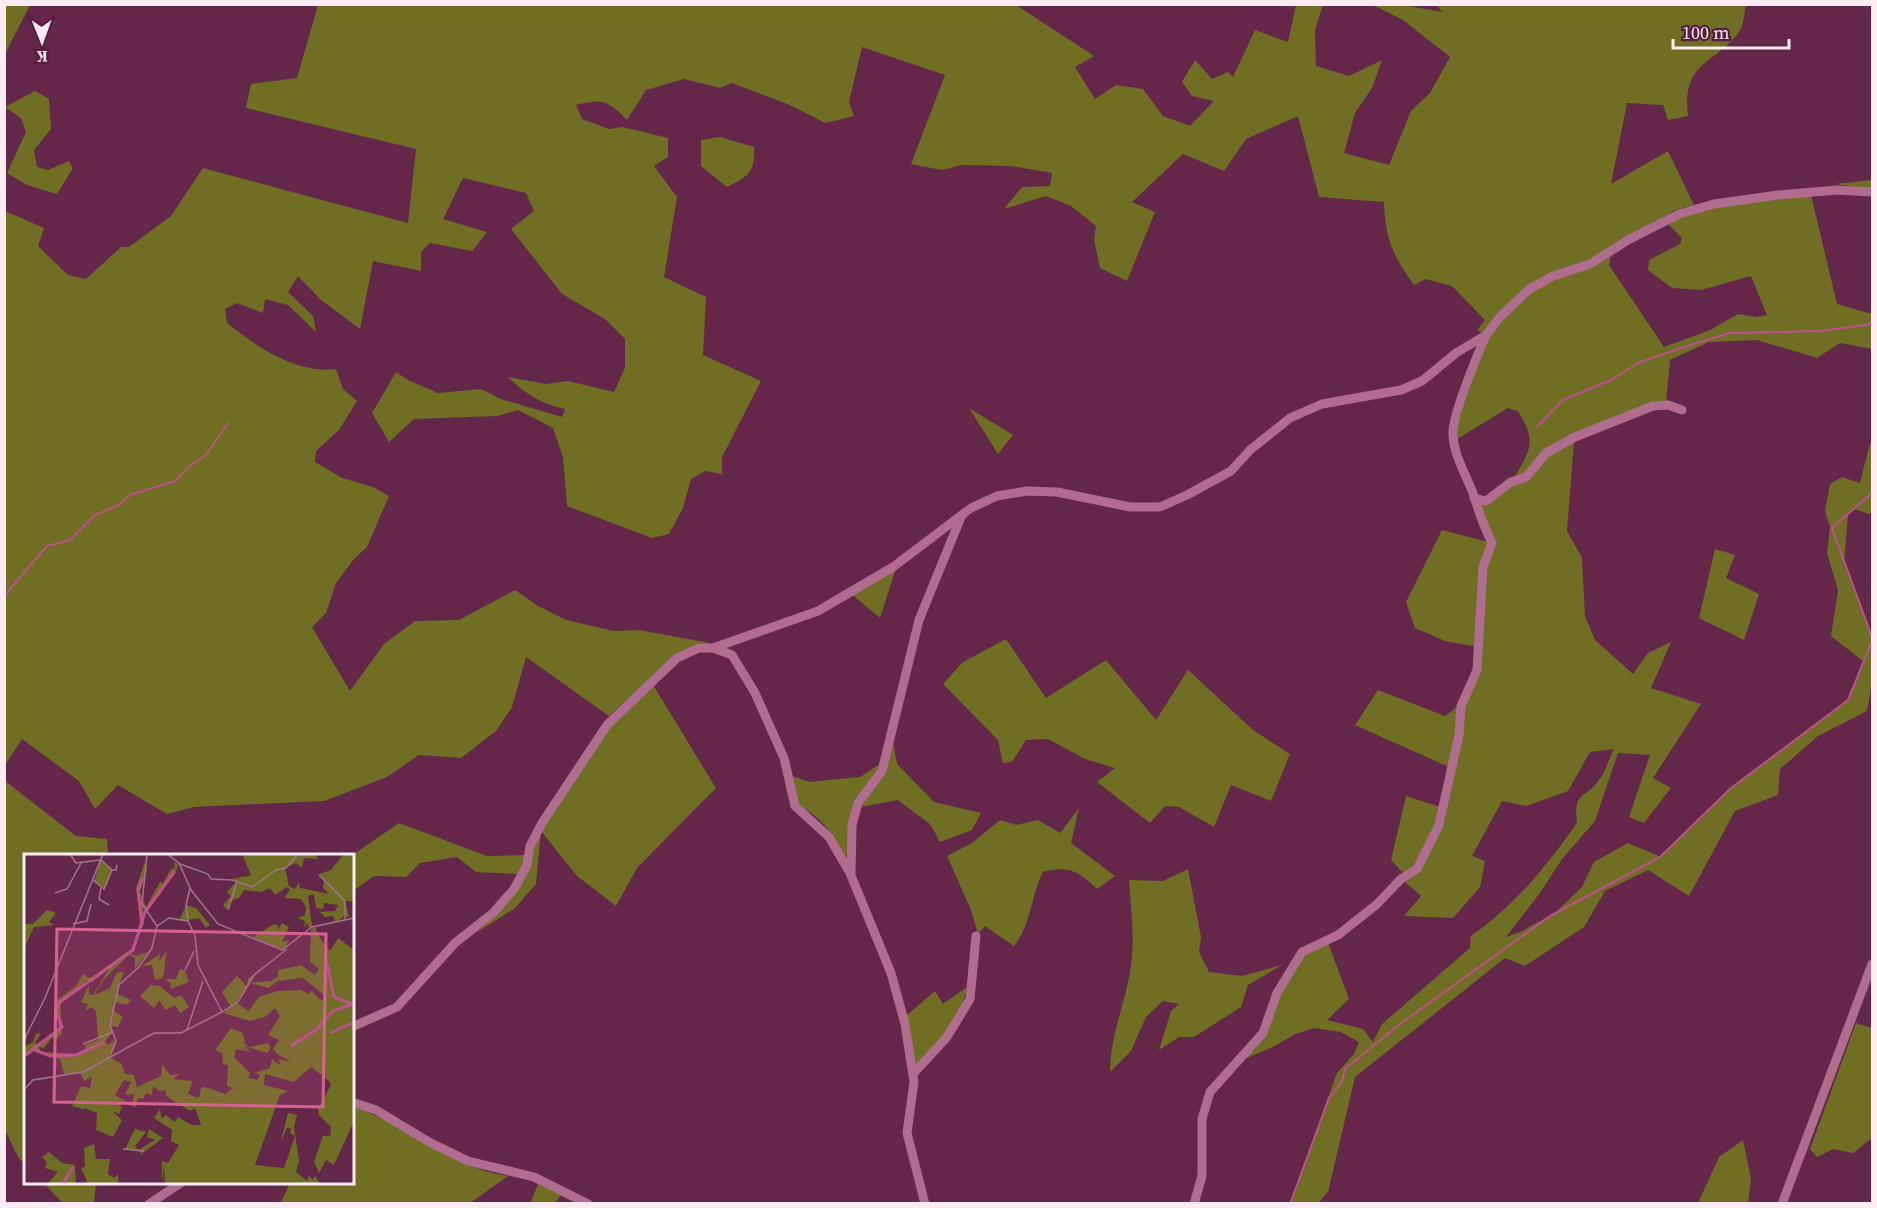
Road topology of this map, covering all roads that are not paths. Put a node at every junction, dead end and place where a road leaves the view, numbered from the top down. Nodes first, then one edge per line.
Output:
1 (1872, 192) edge
2 (1486, 335) junction
3 (1682, 410) dead end
4 (1474, 498) junction
5 (961, 516) junction
6 (713, 648) junction
7 (852, 877) junction
8 (976, 936) dead end
9 (1872, 964) edge
10 (354, 1026) edge
11 (912, 1074) junction
12 (354, 1103) edge
13 (179, 1184) edge
14 (149, 1203) edge
15 (588, 1203) edge
16 (925, 1203) edge
17 (1194, 1203) edge
18 (1782, 1203) edge

1 - 2 street
2 - 4 street
2 - 5 street
3 - 4 street
4 - 17 street
5 - 6 street
5 - 7 street
6 - 7 street
6 - 10 street
7 - 11 street
8 - 11 street
9 - 18 street
11 - 16 street
12 - 15 street
13 - 14 street

